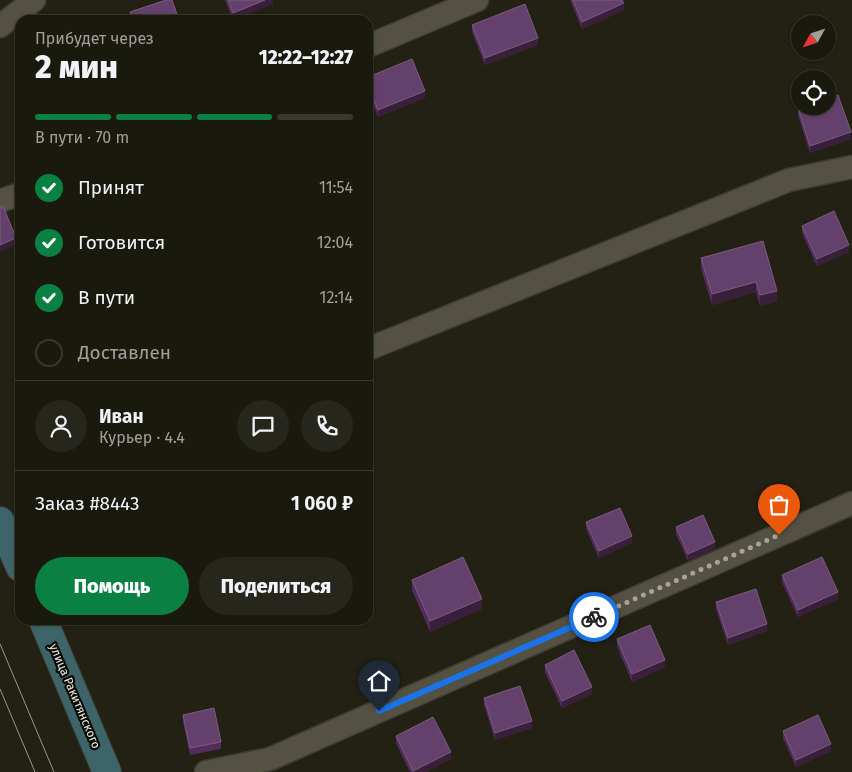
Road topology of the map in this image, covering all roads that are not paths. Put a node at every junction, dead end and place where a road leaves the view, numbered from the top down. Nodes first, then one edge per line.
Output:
1 (34, 0) edge
2 (477, 0) edge
3 (0, 26) edge
4 (373, 44) edge
5 (852, 167) edge
6 (15, 196) edge
7 (0, 200) edge
8 (373, 347) edge
9 (852, 503) edge
10 (0, 521) edge
11 (15, 556) edge
12 (45, 625) edge
13 (271, 766) edge
14 (107, 772) edge
15 (206, 772) edge

1 - 3 street
2 - 4 street
5 - 8 street
6 - 7 street
9 - 13 street
10 - 11 main road
12 - 14 main road, улица Ракитянского
13 - 15 street

